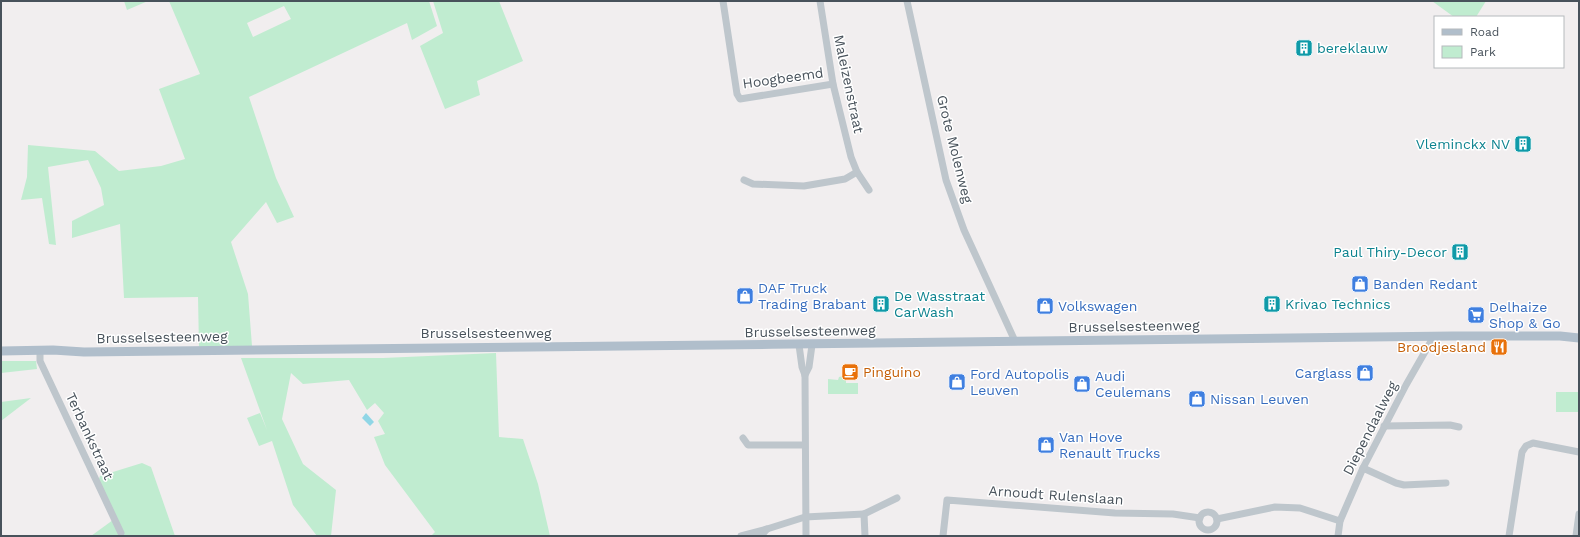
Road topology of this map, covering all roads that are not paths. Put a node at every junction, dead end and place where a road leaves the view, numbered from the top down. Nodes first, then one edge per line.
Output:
1 (723, 1) edge
2 (820, 1) edge
3 (907, 1) edge
4 (833, 84) junction
5 (857, 172) junction
6 (744, 180) dead end
7 (869, 190) dead end
8 (1579, 332) edge
9 (1434, 336) junction
10 (1560, 336) junction
11 (1579, 338) edge
12 (1015, 341) junction
13 (799, 345) junction
14 (812, 345) junction
15 (1, 351) edge
16 (40, 353) junction
17 (1, 356) edge
18 (805, 375) junction
19 (1384, 426) junction
20 (1459, 428) dead end
21 (743, 438) dead end
22 (804, 445) junction
23 (1579, 452) edge
24 (1363, 468) junction
25 (1446, 483) dead end
26 (897, 498) dead end
27 (864, 514) junction
28 (1579, 514) edge
29 (805, 517) junction
30 (1200, 518) junction
31 (1217, 519) junction
32 (1340, 521) junction
33 (767, 529) junction
34 (121, 533) dead end
35 (1207, 533) edge
36 (741, 536) edge
37 (761, 536) edge
38 (806, 536) edge
39 (865, 536) edge
40 (943, 536) edge
41 (1338, 536) edge
42 (1508, 536) edge
43 (1576, 536) edge

1 - 4 street, Hoogbeemd
2 - 4 street, Maleizenstraat
3 - 12 street, Grote Molenweg
4 - 5 street, Maleizenstraat
5 - 6 street
5 - 7 street, Maleizenstraat
8 - 10 main road, Brusselsesteenweg
9 - 10 main road, Brusselsesteenweg
9 - 12 main road, Brusselsesteenweg
9 - 19 street, Diependaalweg
10 - 11 main road, Brusselsesteenweg
12 - 14 main road, Brusselsesteenweg
13 - 14 main road, Brusselsesteenweg
13 - 16 main road, Brusselsesteenweg
13 - 18 street
14 - 18 street
15 - 16 main road, Brusselsesteenweg
16 - 17 main road, Brusselsesteenweg
16 - 34 street, Terbankstraat
18 - 22 street
19 - 20 street
19 - 24 street, Diependaalweg
21 - 22 street
22 - 29 street
23 - 42 street
24 - 25 street
24 - 32 street, Diependaalweg
26 - 27 street
27 - 29 street
27 - 39 street
28 - 43 street
29 - 33 street
29 - 38 street
30 - 31 street, Arnoudt Rulenslaan
30 - 35 street
30 - 40 street, Arnoudt Rulenslaan
31 - 32 street, Arnoudt Rulenslaan
31 - 35 street
32 - 41 street, Diependaalweg
33 - 36 street
33 - 37 street

